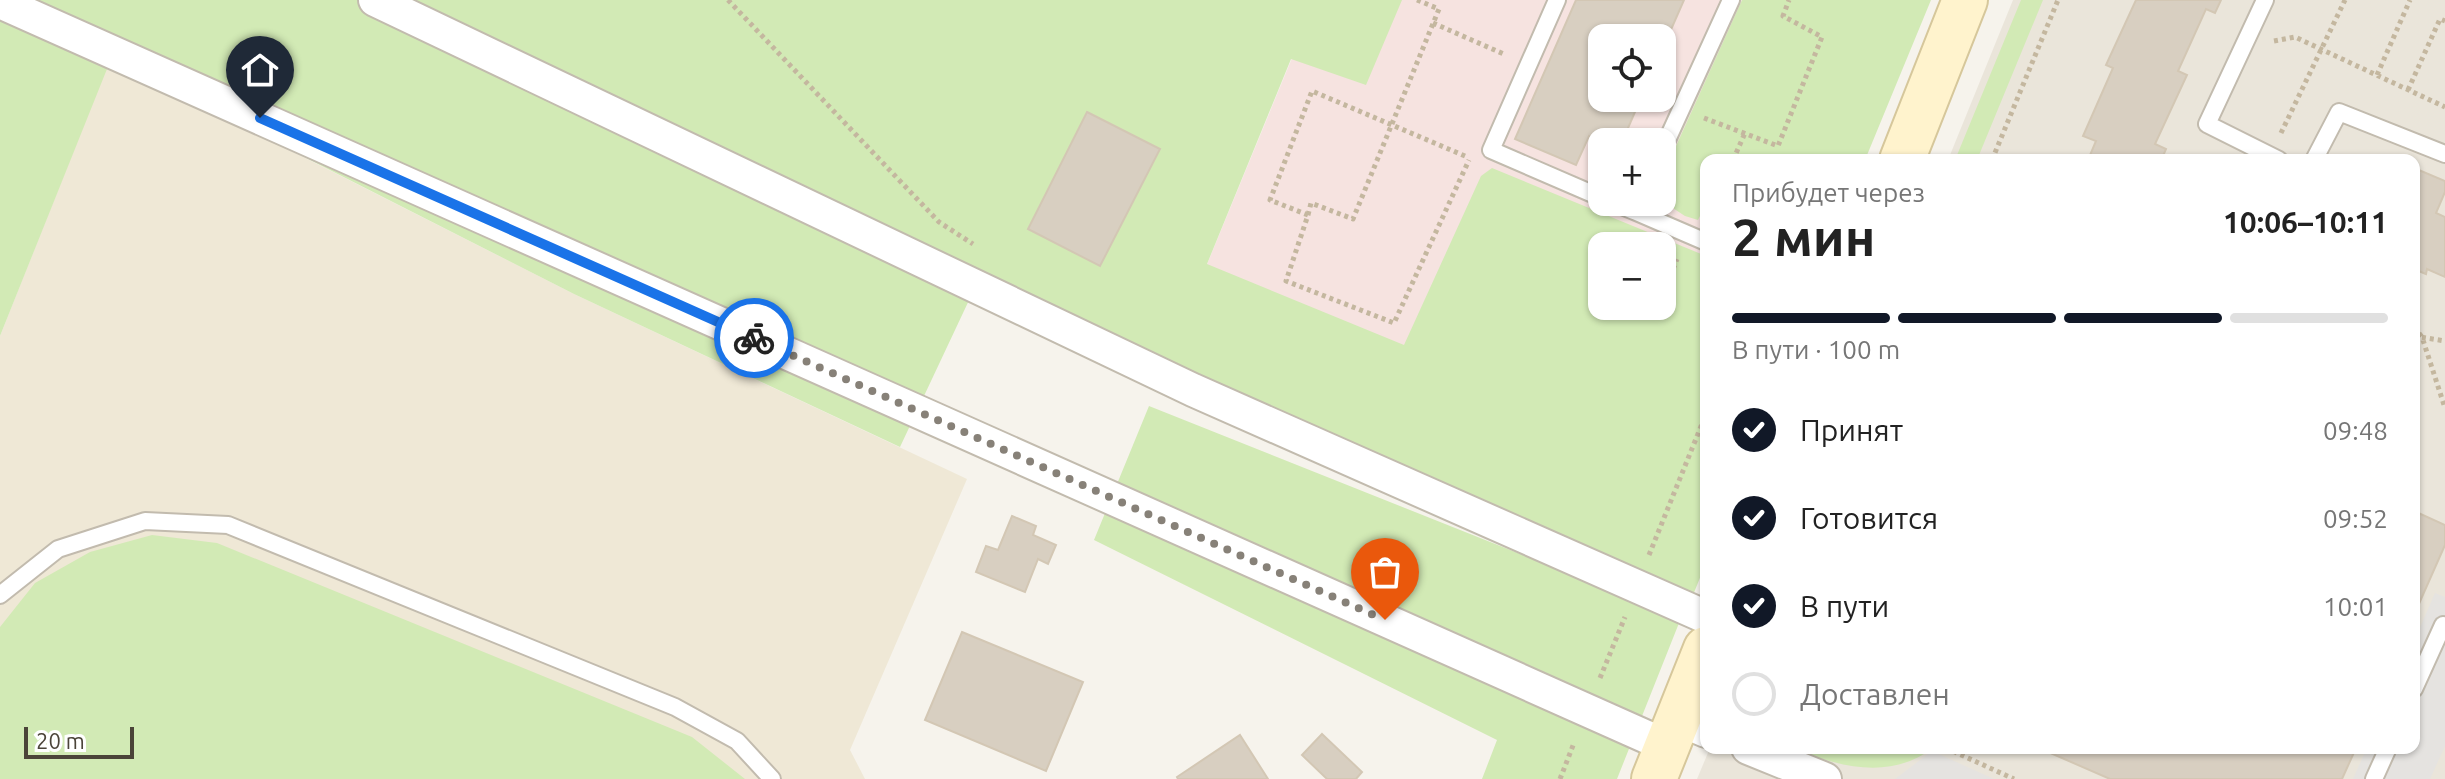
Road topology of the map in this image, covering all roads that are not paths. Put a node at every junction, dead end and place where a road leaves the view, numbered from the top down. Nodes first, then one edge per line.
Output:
1 (375, 0) edge
2 (1557, 0) edge
3 (1731, 0) edge
4 (1965, 0) edge
5 (2265, 0) edge
6 (0, 2) edge
7 (1672, 128) edge
8 (1904, 154) edge
9 (2267, 154) edge
10 (2317, 154) edge
11 (2445, 154) edge
12 (1588, 192) edge
13 (1654, 216) edge
14 (1700, 239) edge
15 (0, 595) edge
16 (1700, 614) edge
17 (2443, 625) dead end
18 (1700, 668) edge
19 (2420, 676) edge
20 (1676, 744) edge
21 (1763, 754) edge
22 (2385, 754) edge
23 (772, 779) edge
24 (1825, 779) edge
25 (2374, 779) edge

1 - 16 street
2 - 12 lane
3 - 7 lane
4 - 8 street
5 - 9 lane
6 - 20 street
10 - 11 lane
13 - 14 lane
15 - 23 lane
17 - 19 lane
18 - 20 street
21 - 24 street
22 - 25 lane

